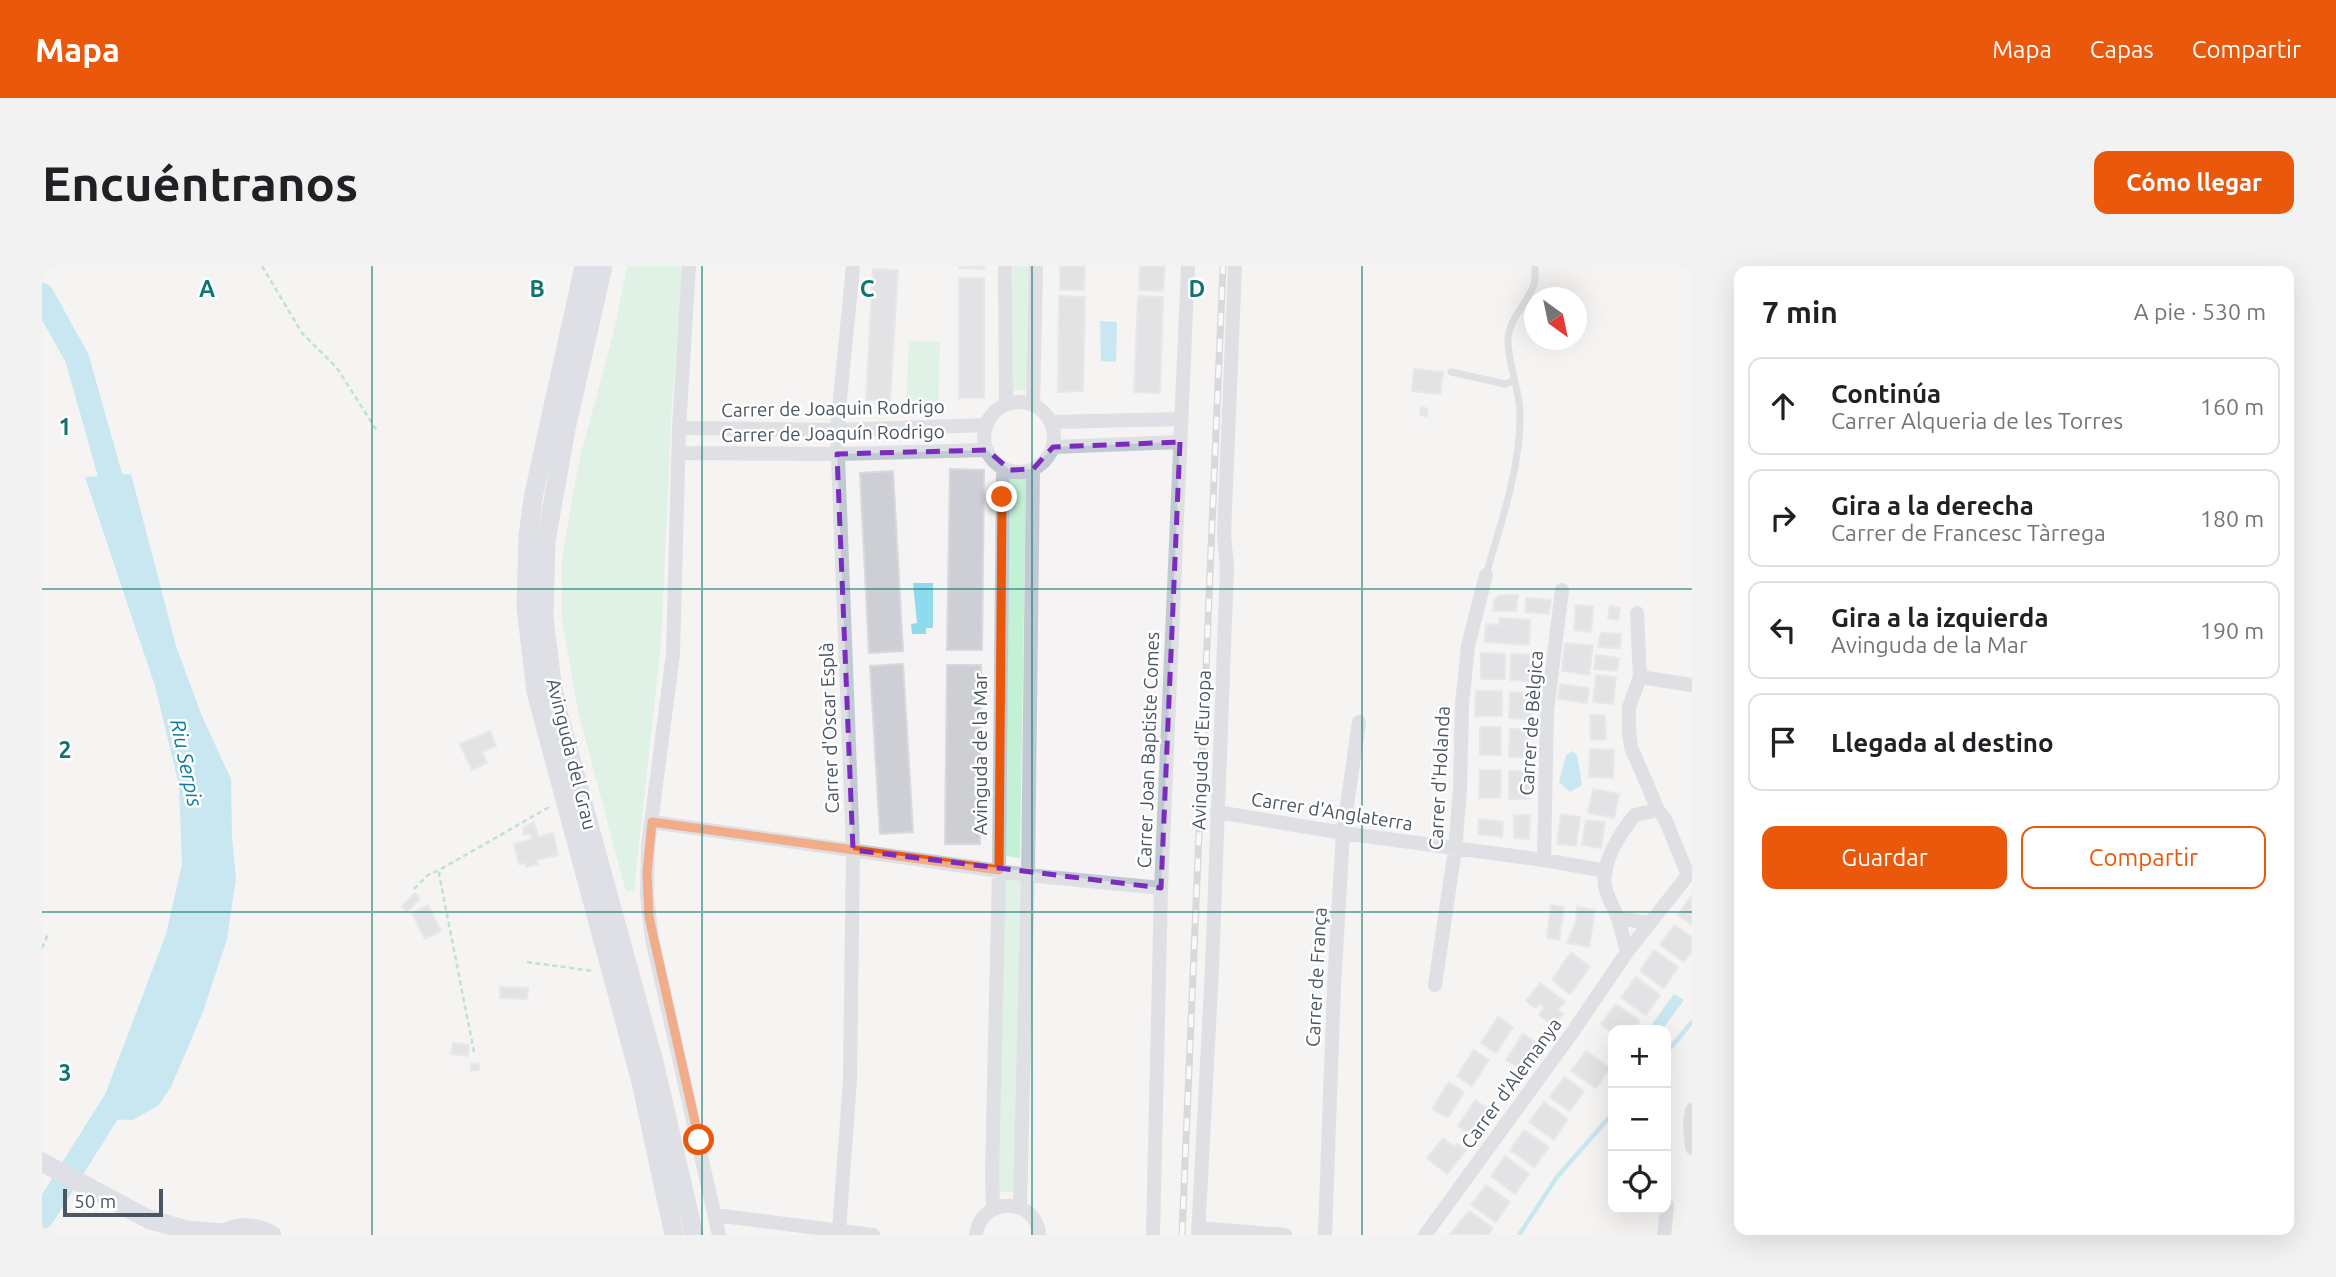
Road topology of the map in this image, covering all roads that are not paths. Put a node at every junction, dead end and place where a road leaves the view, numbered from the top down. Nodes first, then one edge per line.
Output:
1 (584, 266) edge
2 (603, 266) edge
3 (690, 266) edge
4 (853, 266) edge
5 (1005, 266) edge
6 (1036, 266) edge
7 (1188, 266) edge
8 (1235, 266) edge
9 (1535, 266) edge
10 (1451, 372) dead end
11 (1513, 381) junction
12 (1006, 405) junction
13 (1033, 405) junction
14 (1181, 419) junction
15 (1051, 422) junction
16 (987, 425) junction
17 (679, 428) junction
18 (837, 430) junction
19 (1180, 442) junction
20 (1053, 447) junction
21 (987, 450) junction
22 (679, 453) junction
23 (837, 454) junction
24 (1003, 468) junction
25 (1033, 469) junction
26 (1486, 575) joint
27 (1562, 590) dead end
28 (1637, 613) dead end
29 (1640, 677) junction
30 (1692, 685) edge
31 (1359, 722) dead end
32 (1647, 788) junction
33 (1658, 810) junction
34 (1217, 812) junction
35 (1635, 815) junction
36 (652, 822) junction
37 (1343, 834) junction
38 (1455, 849) junction
39 (853, 850) junction
40 (1545, 860) junction
41 (999, 870) junction
42 (1606, 872) junction
43 (1028, 875) junction
44 (1161, 888) junction
45 (1618, 918) junction
46 (1649, 923) junction
47 (1627, 951) junction
48 (1435, 985) dead end
49 (1692, 1110) edge
50 (1692, 1149) edge
51 (42, 1163) edge
52 (1020, 1207) junction
53 (993, 1208) junction
54 (1666, 1214) edge
55 (715, 1215) junction
56 (148, 1219) junction
57 (839, 1230) junction
58 (1198, 1232) edge
59 (222, 1234) edge
60 (166, 1235) edge
61 (272, 1235) edge
62 (674, 1235) edge
63 (694, 1235) edge
64 (719, 1235) edge
65 (873, 1235) edge
66 (976, 1235) edge
67 (1039, 1235) edge
68 (1153, 1235) edge
69 (1285, 1235) edge
70 (1325, 1235) edge
71 (1425, 1235) edge
72 (1664, 1235) edge

1 - 62 main road, Avinguda del Grau
2 - 63 main road, Avinguda del Grau
3 - 17 street
4 - 18 street, Carrer d'Oscar Esplà
5 - 12 street
6 - 13 street
7 - 14 street, Carrer Joan Baptiste Comes
8 - 34 street, Avinguda d'Europa
9 - 11 lane
10 - 11 lane
11 - 26 lane
12 - 13 street
12 - 16 street
13 - 15 street
14 - 15 street
14 - 19 street, Carrer Joan Baptiste Comes
15 - 20 street
16 - 18 street, Carrer de Joaquin Rodrigo
16 - 21 street
17 - 18 street, Carrer de Joaquin Rodrigo
17 - 22 street
18 - 23 street, Carrer d'Oscar Esplà
19 - 20 street
19 - 44 street, Carrer Joan Baptiste Comes
20 - 25 street
21 - 23 street, Carrer de Joaquín Rodrigo
21 - 24 street
22 - 23 street, Carrer de Joaquín Rodrigo
22 - 36 street
23 - 39 street, Carrer d'Oscar Esplà
24 - 25 street
24 - 41 street, Avinguda de la Mar
25 - 43 street
26 - 38 street, Carrer d'Holanda
27 - 40 street, Carrer de Bèlgica
28 - 29 street
29 - 30 street
29 - 32 street
31 - 37 street, Carrer de França
32 - 33 street
32 - 35 street
33 - 35 street
33 - 46 street
34 - 37 street, Carrer d'Anglaterra
34 - 58 street, Avinguda d'Europa
35 - 42 street
36 - 39 street
36 - 55 street
37 - 38 street, Carrer d'Anglaterra
37 - 70 street, Carrer de França
38 - 40 street, Carrer d'Anglaterra
38 - 48 street, Carrer d'Holanda
39 - 41 street
39 - 57 street, Carrer d'Oscar Esplà
40 - 42 street, Carrer d'Anglaterra
41 - 43 street
41 - 53 street, Avinguda de la Mar
42 - 45 street
43 - 44 street
43 - 52 street
44 - 68 street, Carrer Joan Baptiste Comes
45 - 46 street
45 - 47 street
46 - 47 street, Carrer d'Alemanya
47 - 71 street, Carrer d'Alemanya
49 - 50 street
51 - 56 main road
52 - 53 street
52 - 67 street
53 - 66 street
54 - 72 street
55 - 57 street
55 - 64 street
56 - 59 main road
56 - 60 main road
57 - 65 street
58 - 69 street
59 - 61 main road

